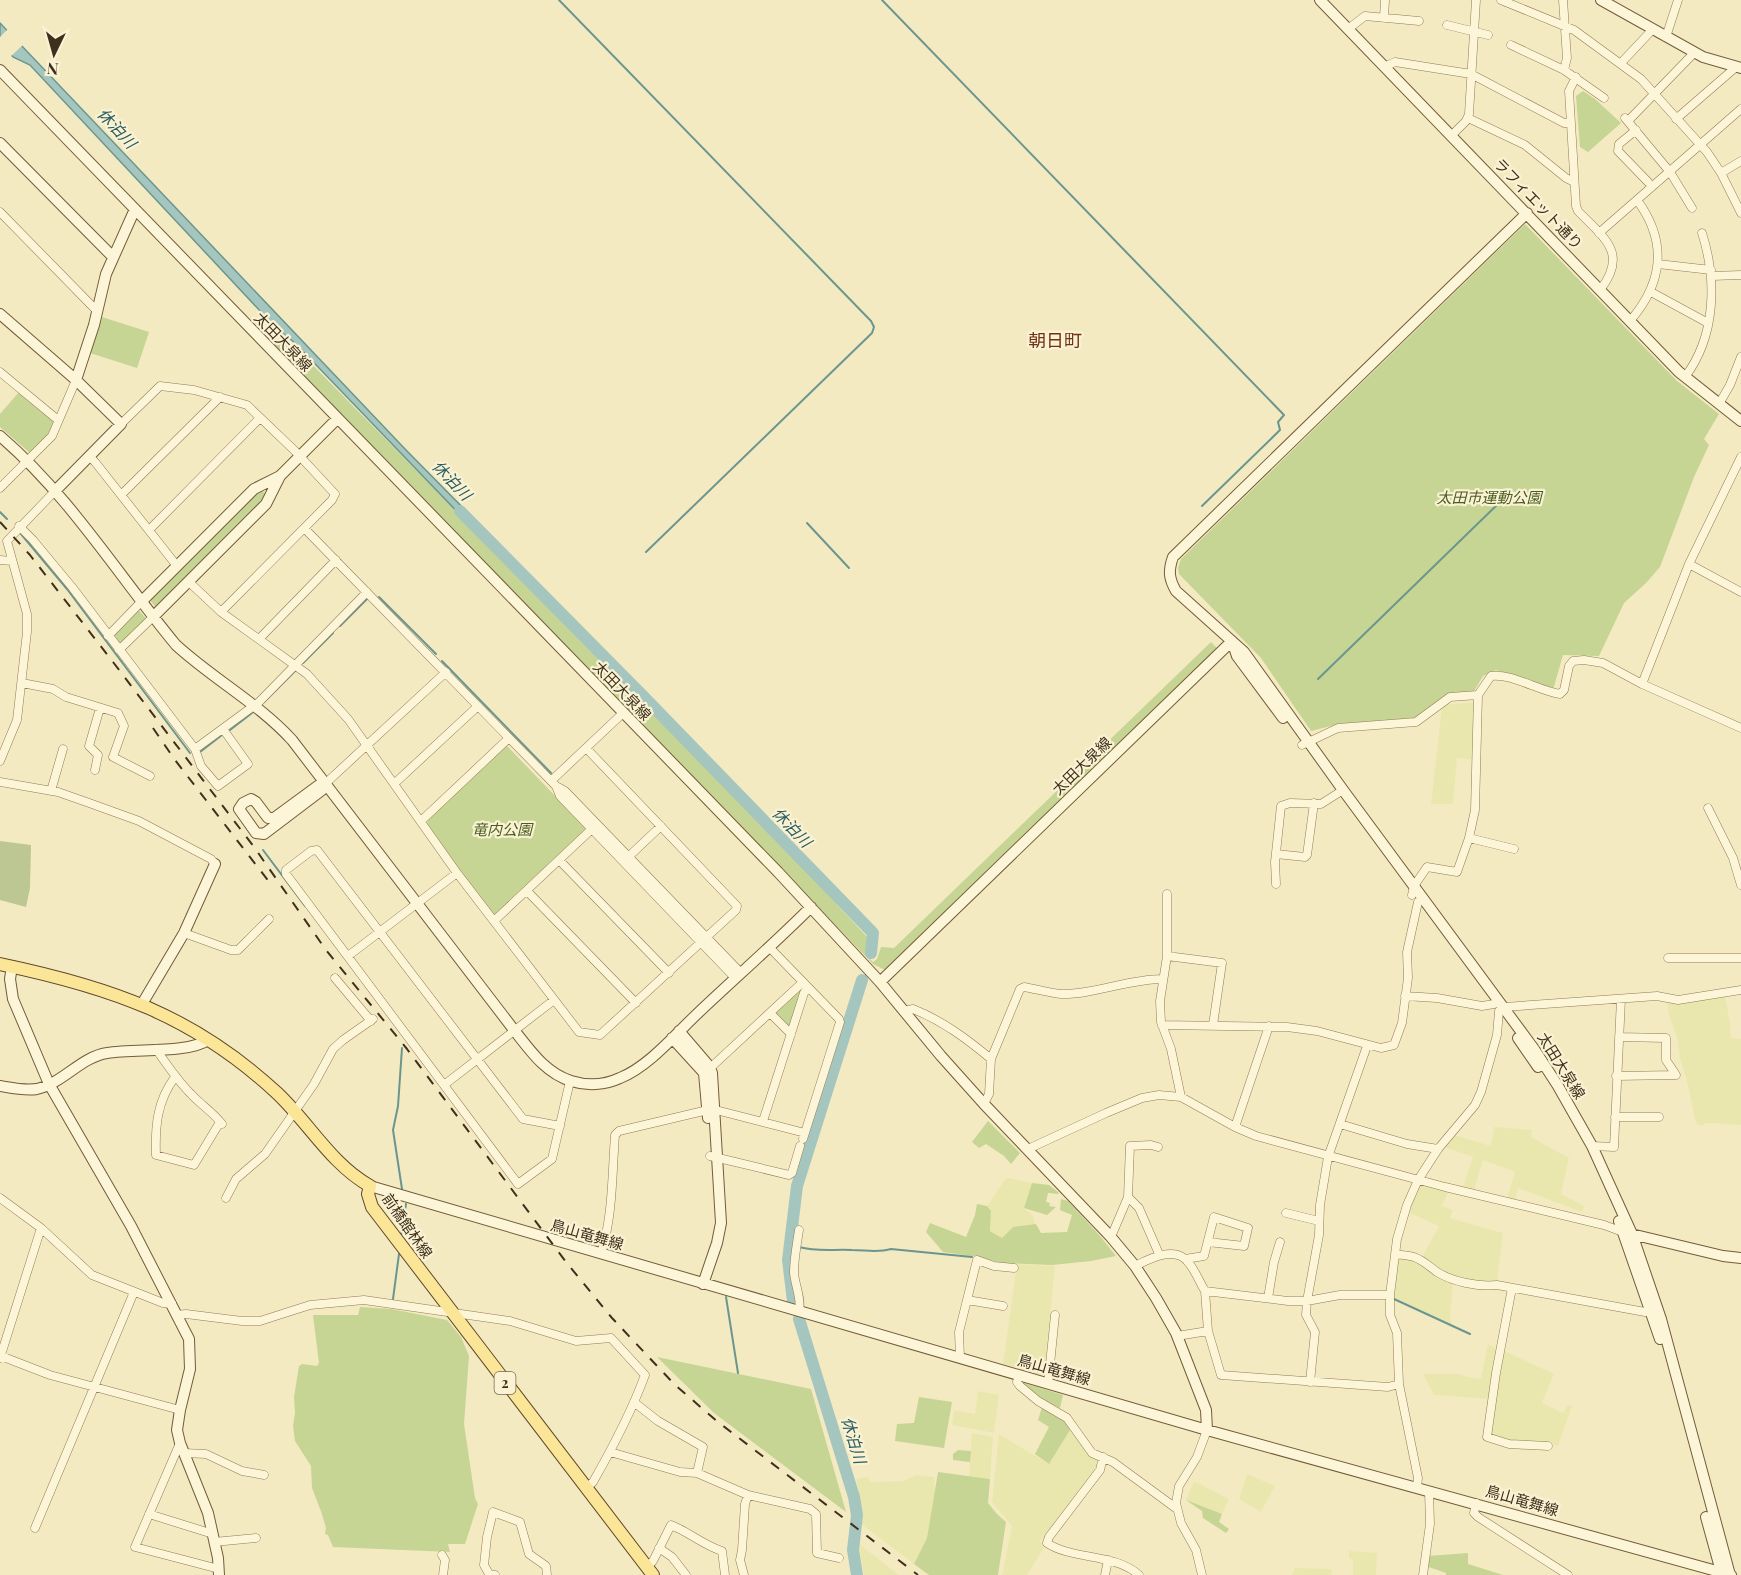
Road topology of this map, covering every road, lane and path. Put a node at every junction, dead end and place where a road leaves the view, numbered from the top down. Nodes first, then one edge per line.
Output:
1 (1320, 0) edge
2 (1385, 0) edge
3 (1476, 0) edge
4 (1501, 0) edge
5 (1563, 0) edge
6 (1601, 0) edge
7 (1678, 0) edge
8 (1613, 3) edge
9 (1384, 18) junction
10 (1419, 21) dead end
11 (1447, 25) dead end
12 (1564, 25) junction
13 (1348, 29) junction
14 (1653, 29) junction
15 (1474, 31) junction
16 (1488, 35) dead end
17 (1666, 37) junction
18 (1511, 45) dead end
19 (1694, 53) junction
20 (1621, 63) junction
21 (1384, 67) junction
22 (1738, 68) edge
23 (0, 70) edge
24 (1564, 70) junction
25 (1471, 74) junction
26 (1576, 77) junction
27 (1656, 93) junction
28 (1604, 98) dead end
29 (1741, 109) edge
30 (1468, 118) junction
31 (1676, 119) junction
32 (1571, 123) junction
33 (1636, 130) junction
34 (1451, 136) junction
35 (0, 143) edge
36 (1700, 144) junction
37 (1741, 161) edge
38 (1670, 172) junction
39 (1721, 173) junction
40 (1574, 182) junction
41 (1648, 182) dead end
42 (1637, 200) junction
43 (1739, 201) edge
44 (1692, 208) dead end
45 (135, 209) junction
46 (0, 212) edge
47 (1527, 213) junction
48 (1741, 213) edge
49 (1599, 233) junction
50 (1702, 233) dead end
51 (113, 257) junction
52 (1658, 264) junction
53 (1711, 273) junction
54 (1741, 275) edge
55 (1600, 290) junction
56 (1651, 292) junction
57 (97, 311) junction
58 (0, 314) edge
59 (1630, 321) junction
60 (1708, 323) junction
61 (1741, 357) edge
62 (0, 372) edge
63 (1685, 377) junction
64 (76, 380) junction
65 (220, 397) junction
66 (1719, 404) junction
67 (260, 418) junction
68 (337, 419) junction
69 (58, 420) junction
70 (1741, 421) edge
71 (121, 424) junction
72 (0, 436) edge
73 (300, 456) junction
74 (90, 457) junction
75 (1741, 457) edge
76 (27, 460) junction
77 (280, 476) junction
78 (0, 488) edge
79 (55, 491) junction
80 (121, 495) junction
81 (19, 526) junction
82 (305, 529) junction
83 (149, 530) junction
84 (3, 539) edge
85 (0, 560) edge
86 (336, 560) junction
87 (12, 561) junction
88 (1689, 564) junction
89 (177, 566) junction
90 (189, 582) junction
91 (367, 592) junction
92 (1741, 592) edge
93 (141, 602) junction
94 (221, 612) junction
95 (153, 617) junction
96 (108, 636) junction
97 (260, 638) junction
98 (1232, 641) junction
99 (119, 650) junction
100 (296, 664) junction
101 (446, 672) junction
102 (22, 683) junction
103 (1642, 684) junction
104 (1478, 695) junction
105 (254, 705) junction
106 (478, 706) junction
107 (100, 708) junction
108 (622, 713) junction
109 (1741, 728) edge
110 (223, 729) junction
111 (509, 738) junction
112 (1305, 743) junction
113 (368, 745) junction
114 (586, 748) junction
115 (63, 749) dead end
116 (195, 750) junction
117 (0, 761) edge
118 (95, 770) dead end
119 (150, 776) dead end
120 (0, 782) edge
121 (326, 783) junction
122 (395, 783) junction
123 (554, 783) junction
124 (51, 791) junction
125 (1340, 792) junction
126 (1314, 803) junction
127 (1708, 808) dead end
128 (421, 821) junction
129 (661, 826) junction
130 (594, 827) junction
131 (1469, 838) junction
132 (1514, 849) dead end
133 (1276, 854) junction
134 (626, 859) junction
135 (559, 860) junction
136 (215, 864) joint
137 (458, 873) junction
138 (1276, 885) dead end
139 (1741, 885) edge
140 (527, 891) junction
141 (1167, 894) dead end
142 (1415, 894) junction
143 (419, 903) junction
144 (811, 907) junction
145 (269, 919) dead end
146 (494, 921) junction
147 (184, 933) junction
148 (379, 933) junction
149 (705, 940) junction
150 (769, 947) junction
151 (348, 956) junction
152 (1167, 956) junction
153 (1668, 958) dead end
154 (1741, 958) edge
155 (6, 965) edge
156 (669, 973) junction
157 (738, 975) junction
158 (335, 978) dead end
159 (1162, 979) junction
160 (880, 982) junction
161 (805, 985) junction
162 (1741, 990) edge
163 (1405, 996) junction
164 (1621, 999) junction
165 (554, 1000) junction
166 (636, 1003) junction
167 (142, 1004) junction
168 (1499, 1007) junction
169 (904, 1011) junction
170 (770, 1013) junction
171 (1162, 1025) junction
172 (1213, 1025) junction
173 (1269, 1026) junction
174 (514, 1030) junction
175 (791, 1034) junction
176 (675, 1035) junction
177 (1619, 1037) junction
178 (208, 1040) junction
179 (1367, 1046) junction
180 (156, 1049) junction
181 (476, 1059) junction
182 (991, 1059) junction
183 (707, 1070) junction
184 (1616, 1076) junction
185 (175, 1077) junction
186 (570, 1081) junction
187 (49, 1084) junction
188 (444, 1084) junction
189 (0, 1086) edge
190 (1181, 1097) junction
191 (984, 1104) junction
192 (711, 1109) junction
193 (295, 1110) junction
194 (1615, 1117) junction
195 (1659, 1117) dead end
196 (763, 1121) junction
197 (1340, 1124) junction
198 (560, 1126) junction
199 (1235, 1127) junction
200 (803, 1139) junction
201 (1592, 1146) junction
202 (1158, 1147) dead end
203 (1028, 1149) junction
204 (1438, 1149) junction
205 (714, 1156) junction
206 (1328, 1157) junction
207 (1418, 1180) junction
208 (370, 1186) junction
209 (1128, 1197) junction
210 (0, 1198) edge
211 (226, 1198) dead end
212 (1286, 1213) dead end
213 (1319, 1221) junction
214 (41, 1228) junction
215 (799, 1230) dead end
216 (1628, 1233) junction
217 (1111, 1237) junction
218 (1208, 1242) junction
219 (1280, 1242) dead end
220 (601, 1254) junction
221 (1159, 1254) junction
222 (1395, 1254) junction
223 (1185, 1258) junction
224 (1741, 1258) edge
225 (1135, 1266) junction
226 (1014, 1268) dead end
227 (703, 1284) junction
228 (1512, 1288) junction
229 (1205, 1291) junction
230 (135, 1292) junction
231 (1390, 1295) junction
232 (1268, 1298) junction
233 (967, 1300) junction
234 (1307, 1301) junction
235 (172, 1304) junction
236 (1003, 1306) dead end
237 (1654, 1310) junction
238 (799, 1311) junction
239 (452, 1313) junction
240 (177, 1315) junction
241 (1055, 1315) dead end
242 (1208, 1331) junction
243 (1177, 1335) junction
244 (0, 1357) edge
245 (960, 1358) junction
246 (1019, 1375) junction
247 (1310, 1382) junction
248 (1048, 1384) junction
249 (1399, 1384) junction
250 (95, 1386) junction
251 (635, 1403) junction
252 (180, 1410) junction
253 (1207, 1430) junction
254 (1548, 1446) dead end
255 (182, 1448) junction
256 (610, 1452) junction
257 (1103, 1457) junction
258 (697, 1473) junction
259 (264, 1475) dead end
260 (1417, 1487) junction
261 (586, 1488) junction
262 (1429, 1491) junction
263 (748, 1495) junction
264 (1476, 1503) junction
265 (1177, 1509) junction
266 (149, 1514) junction
267 (35, 1528) dead end
268 (213, 1538) junction
269 (256, 1538) dead end
270 (659, 1548) junction
271 (442, 1555) dead end
272 (839, 1558) dead end
273 (1108, 1560) junction
274 (650, 1571) edge
275 (219, 1572) edge
276 (1727, 1574) edge
277 (443, 1575) edge
278 (495, 1575) edge
279 (547, 1575) edge
280 (686, 1575) edge
281 (725, 1575) edge
282 (744, 1575) edge
283 (1105, 1575) edge
284 (1139, 1575) edge
285 (1202, 1575) edge
286 (1423, 1575) edge
287 (1568, 1575) edge

1 - 13 street, ラフィエット通り
2 - 9 street
3 - 15 street
4 - 12 street
5 - 12 street
6 - 8 street
7 - 17 street
8 - 14 street
9 - 10 street
9 - 13 street
11 - 15 street
12 - 20 street
12 - 24 street
13 - 21 street, ラフィエット通り
14 - 17 street
14 - 20 street
15 - 16 street
15 - 25 street
17 - 19 street
18 - 24 street
19 - 22 street
19 - 27 street
20 - 27 street
21 - 25 street
21 - 34 street, ラフィエット通り
22 - 31 street
23 - 45 street, 太田大泉線
24 - 26 street
25 - 30 street
25 - 32 street
26 - 28 street
26 - 32 street
27 - 31 street
27 - 33 street
29 - 36 street
30 - 34 street
30 - 40 street
31 - 36 street
32 - 40 street
33 - 38 street
33 - 41 street
34 - 47 street, ラフィエット通り
35 - 51 street
36 - 38 street
36 - 39 street
37 - 39 street
38 - 42 street
38 - 44 street
39 - 43 street
40 - 49 street
42 - 49 street
42 - 52 street
43 - 48 street
45 - 51 street
45 - 68 street, 太田大泉線
46 - 57 street
47 - 55 street, ラフィエット通り
47 - 98 street
49 - 55 street
50 - 53 street
51 - 57 street
52 - 53 street
52 - 56 street
53 - 54 street
53 - 60 street
55 - 59 street, ラフィエット通り
56 - 59 street
56 - 60 street
57 - 64 street
58 - 64 street
59 - 63 street, ラフィエット通り
60 - 63 street
61 - 66 street
62 - 69 street
63 - 66 street, ラフィエット通り
64 - 69 street
64 - 71 street
65 - 67 street
65 - 71 street
65 - 80 street
66 - 70 street, ラフィエット通り
67 - 73 street
67 - 83 street
68 - 73 street
68 - 108 street, 太田大泉線
69 - 76 street
71 - 74 street
72 - 76 street
73 - 77 street
73 - 82 street
74 - 79 street
74 - 80 street
75 - 88 street
76 - 78 street
76 - 79 street
77 - 89 street
77 - 90 street
79 - 81 street
79 - 93 street
80 - 83 street
81 - 84 street
81 - 96 street
82 - 86 street
82 - 94 street
83 - 89 street
84 - 87 street
85 - 87 street
86 - 91 street
86 - 97 street
87 - 102 street
88 - 92 street
88 - 103 street
89 - 93 street
90 - 94 street
90 - 95 street
91 - 100 street
91 - 101 street
93 - 95 street
93 - 96 street
94 - 97 street
95 - 99 street
95 - 105 street
96 - 99 street
97 - 100 street
98 - 112 street, 太田大泉線
98 - 160 street, 太田大泉線
99 - 116 street
100 - 105 street
100 - 113 street
101 - 106 street
101 - 113 street
102 - 107 street
102 - 117 street
103 - 104 street
103 - 109 street
104 - 112 street
104 - 131 street
105 - 110 street
105 - 121 street
106 - 111 street
106 - 122 street
107 - 118 street
107 - 119 street
108 - 114 street
108 - 144 street, 太田大泉線
110 - 116 street
110 - 116 street
111 - 123 street
111 - 128 street
112 - 125 street, 太田大泉線
113 - 121 street
113 - 122 street
114 - 123 street
114 - 129 street
115 - 124 street
120 - 124 street
121 - 121 street
121 - 143 street
122 - 128 street
123 - 130 street
124 - 136 street
125 - 126 street
125 - 142 street, 太田大泉線
126 - 133 street
126 - 133 street
127 - 139 street
128 - 137 street
129 - 134 street
129 - 149 street
130 - 134 street
130 - 135 street
131 - 132 street
131 - 142 street
133 - 138 street
134 - 149 street
135 - 140 street
135 - 156 street
136 - 147 street
137 - 143 street
137 - 146 street
140 - 146 street
140 - 166 street
141 - 152 street
142 - 163 street
142 - 168 street, 太田大泉線
142 - 168 street, 太田大泉線
143 - 148 street
143 - 174 street
144 - 150 street
144 - 160 street, 太田大泉線
145 - 147 street
146 - 165 street
147 - 167 street
148 - 151 street
148 - 151 street
148 - 181 street
149 - 156 street
149 - 157 street
150 - 157 street
150 - 161 street
151 - 188 street
152 - 159 street
152 - 172 street
153 - 154 street
155 - 167 main road, 前橋館林線
155 - 187 street
156 - 166 street
157 - 176 street
158 - 193 street
159 - 171 street
159 - 182 street
160 - 169 street
161 - 170 street
161 - 175 street
161 - 200 street
162 - 164 street
163 - 168 street
163 - 179 street
164 - 168 street
164 - 177 street
165 - 166 street
165 - 174 street
167 - 178 main road, 前橋館林線
168 - 201 street, 太田大泉線
168 - 204 street
168 - 216 street, 太田大泉線
169 - 182 street
169 - 191 street
170 - 175 street
170 - 183 street
171 - 172 street
171 - 190 street
172 - 173 street
173 - 179 street
173 - 199 street
174 - 181 street
174 - 186 street
175 - 196 street
176 - 183 street
176 - 186 street
177 - 184 street
177 - 184 street
178 - 180 street
178 - 193 main road, 前橋館林線
179 - 197 street
180 - 185 street
180 - 187 street
181 - 188 street
181 - 198 street
182 - 191 street
183 - 192 street
184 - 194 street
185 - 185 street
186 - 198 street
187 - 189 street
187 - 235 street
188 - 198 street
190 - 199 street
190 - 203 street
191 - 203 street
192 - 196 street
192 - 205 street
192 - 220 street
193 - 208 main road, 前橋館林線
193 - 211 street
194 - 195 street
194 - 201 street
196 - 200 street
197 - 204 street
197 - 206 street
199 - 206 street
200 - 205 street
201 - 216 street, 太田大泉線
202 - 209 street
203 - 217 street
204 - 207 street
205 - 227 street
206 - 207 street
206 - 213 street
207 - 216 street
207 - 222 street
208 - 220 street, 鳥山竜舞線
208 - 239 main road, 前橋館林線 / 2
209 - 217 street
209 - 221 street
210 - 214 street
212 - 213 street
213 - 234 street
214 - 230 street
214 - 244 street
215 - 238 street
216 - 224 street
216 - 237 street, 太田大泉線
217 - 225 street
218 - 218 street
218 - 223 street
219 - 232 street
220 - 227 street, 鳥山竜舞線
221 - 223 street
221 - 225 street
222 - 228 street
222 - 231 street
223 - 229 street
225 - 243 street
226 - 233 street
227 - 238 street, 鳥山竜舞線
228 - 237 street
228 - 254 street
229 - 232 street
229 - 242 street
230 - 235 street
230 - 250 street
231 - 234 street
231 - 249 street
232 - 234 street
233 - 236 street
233 - 245 street
234 - 247 street
235 - 240 street
237 - 276 street, 太田大泉線
238 - 245 street, 鳥山竜舞線
239 - 240 street
239 - 251 street
239 - 261 main road, 前橋館林線 / 2
240 - 252 street
241 - 248 street
242 - 243 street
242 - 247 street
243 - 253 street
244 - 250 street
245 - 246 street, 鳥山竜舞線
246 - 248 street, 鳥山竜舞線
246 - 257 street
247 - 249 street
248 - 253 street, 鳥山竜舞線
249 - 260 street
250 - 252 street
250 - 267 street
251 - 256 street
251 - 258 street
252 - 255 street
253 - 260 street, 鳥山竜舞線
253 - 265 street
255 - 259 street
255 - 266 street
255 - 268 street
256 - 258 street
256 - 261 street
257 - 265 street
257 - 273 street
258 - 263 street
260 - 262 street, 鳥山竜舞線
261 - 274 main road, 前橋館林線 / 2
262 - 264 street, 鳥山竜舞線
262 - 286 street
263 - 272 street
263 - 282 street
264 - 276 street, 鳥山竜舞線
264 - 287 street
265 - 285 street
266 - 268 street
266 - 275 street
268 - 269 street
268 - 275 street
270 - 274 street
270 - 280 street
270 - 281 street
271 - 277 street
273 - 283 street
273 - 284 street
278 - 279 street

